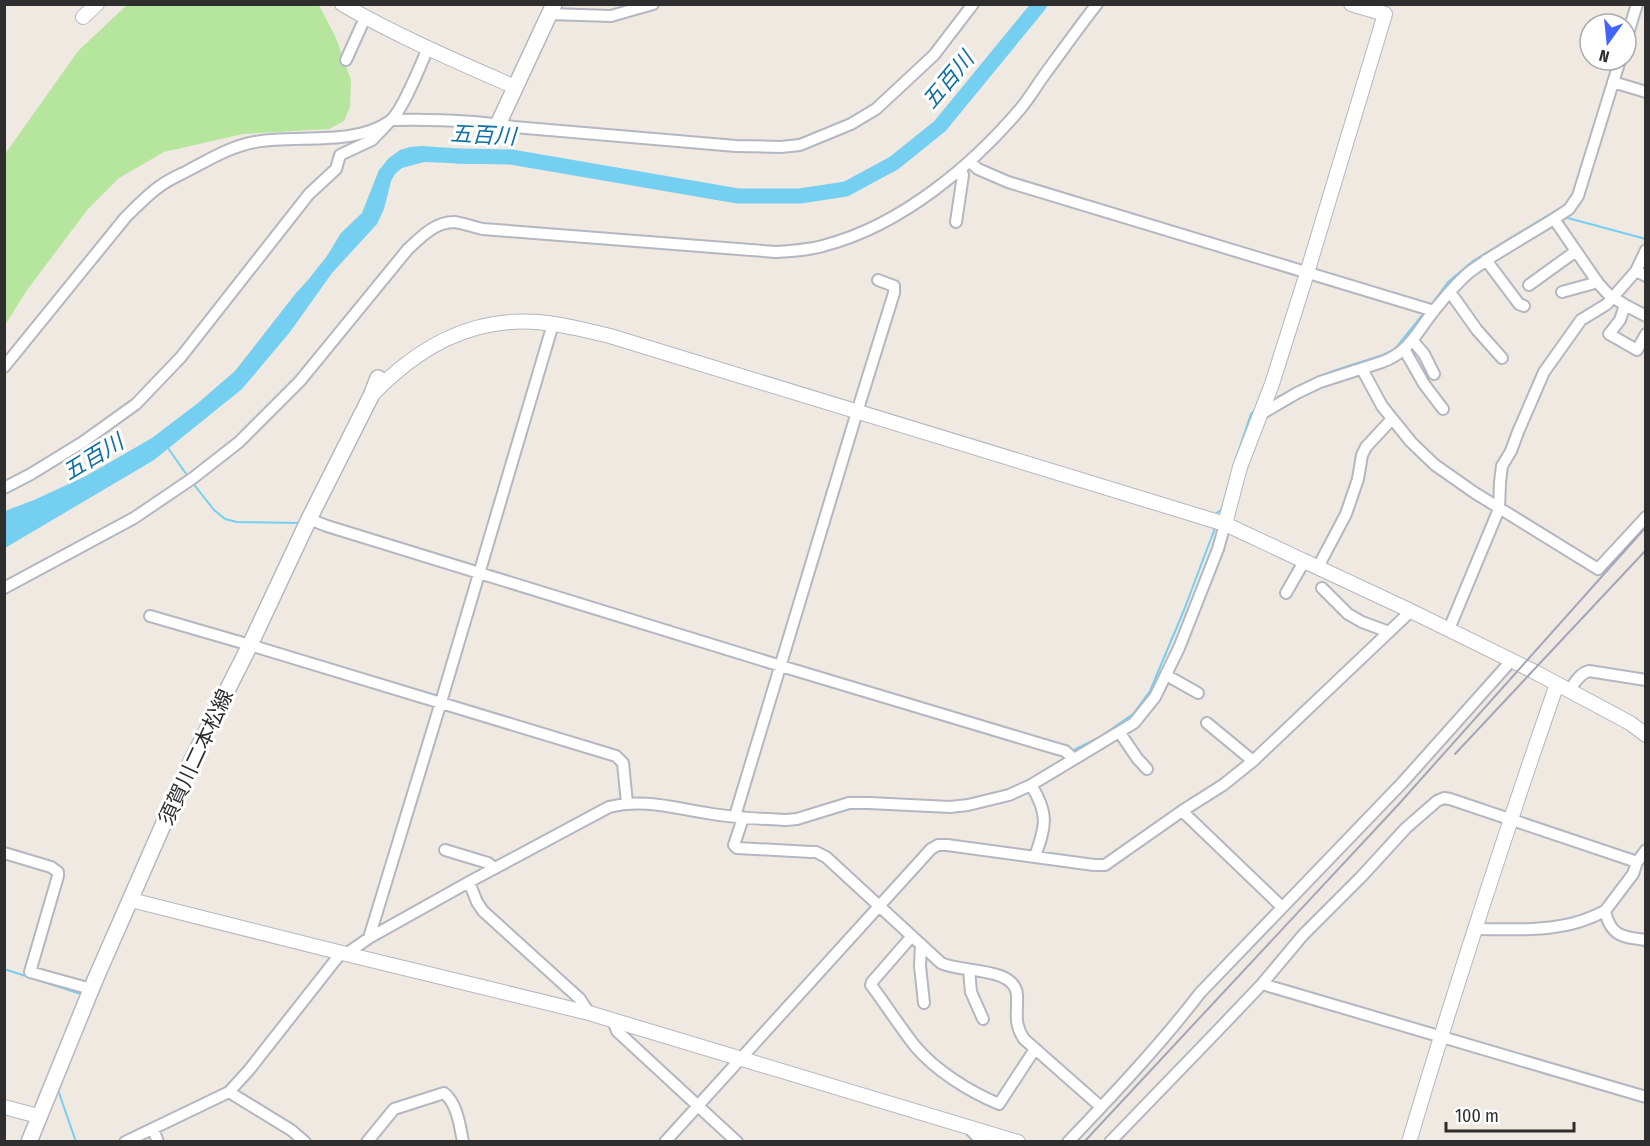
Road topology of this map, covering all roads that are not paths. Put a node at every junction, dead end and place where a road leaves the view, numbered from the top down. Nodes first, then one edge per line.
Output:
1 (97, 4) edge
2 (342, 4) edge
3 (653, 4) edge
4 (973, 4) edge
5 (1097, 4) edge
6 (1351, 4) edge
7 (552, 9) edge
8 (83, 17) dead end
9 (365, 18) junction
10 (428, 48) junction
11 (346, 60) dead end
12 (1616, 72) edge
13 (1613, 82) junction
14 (515, 87) junction
15 (1646, 92) edge
16 (391, 120) junction
17 (496, 128) junction
18 (966, 166) junction
19 (1556, 218) junction
20 (956, 222) dead end
21 (1646, 250) edge
22 (1576, 251) junction
23 (1486, 260) junction
24 (1307, 273) junction
25 (1640, 274) edge
26 (878, 279) dead end
27 (1597, 281) junction
28 (1529, 285) dead end
29 (1450, 292) junction
30 (1562, 292) dead end
31 (1612, 297) junction
32 (1625, 305) junction
33 (1524, 306) dead end
34 (1434, 311) junction
35 (1646, 316) edge
36 (553, 324) junction
37 (1646, 334) edge
38 (1413, 341) junction
39 (1404, 349) junction
40 (1502, 358) dead end
41 (4, 367) edge
42 (1362, 369) junction
43 (1434, 374) dead end
44 (378, 378) dead end
45 (371, 396) junction
46 (1443, 409) dead end
47 (857, 412) junction
48 (1261, 414) junction
49 (1392, 419) junction
50 (4, 488) edge
51 (1499, 508) junction
52 (1646, 517) edge
53 (309, 519) junction
54 (1225, 524) junction
55 (1305, 560) junction
56 (1318, 567) junction
57 (480, 572) junction
58 (4, 588) edge
59 (1322, 588) dead end
60 (1286, 594) dead end
61 (1411, 611) junction
62 (150, 616) dead end
63 (1449, 629) junction
64 (1389, 632) junction
65 (250, 645) junction
66 (1511, 661) junction
67 (781, 666) junction
68 (1166, 675) junction
69 (1646, 680) edge
70 (1563, 687) junction
71 (1198, 693) dead end
72 (441, 702) junction
73 (1207, 723) dead end
74 (1120, 733) junction
75 (1646, 735) edge
76 (1074, 759) junction
77 (1253, 761) junction
78 (1147, 769) dead end
79 (1031, 785) junction
80 (627, 803) junction
81 (1182, 811) junction
82 (739, 817) junction
83 (1510, 819) junction
84 (445, 850) dead end
85 (1646, 850) edge
86 (4, 853) edge
87 (1035, 856) junction
88 (1637, 862) junction
89 (494, 868) junction
90 (469, 882) junction
91 (131, 900) junction
92 (879, 906) junction
93 (1282, 907) junction
94 (1605, 912) junction
95 (1474, 929) junction
96 (912, 936) junction
97 (369, 938) junction
98 (1646, 940) edge
99 (921, 944) junction
100 (344, 954) junction
101 (969, 970) junction
102 (1262, 984) junction
103 (91, 989) junction
104 (924, 1003) dead end
105 (589, 1013) junction
106 (983, 1019) dead end
107 (613, 1021) junction
108 (1440, 1038) junction
109 (1035, 1049) junction
110 (741, 1058) junction
111 (229, 1092) junction
112 (1646, 1097) edge
113 (698, 1106) junction
114 (4, 1107) edge
115 (1101, 1107) junction
116 (38, 1116) junction
117 (967, 1126) junction
118 (153, 1129) junction
119 (1113, 1141) edge
120 (29, 1142) edge
121 (125, 1142) edge
122 (158, 1142) edge
123 (305, 1142) edge
124 (367, 1142) edge
125 (463, 1142) edge
126 (665, 1142) edge
127 (737, 1142) edge
128 (982, 1142) edge
129 (1018, 1142) edge
130 (1068, 1142) edge
131 (1409, 1142) edge

1 - 8 street
2 - 9 street
3 - 7 street
4 - 17 street
5 - 18 street
6 - 24 street
7 - 14 main road
9 - 10 street
9 - 11 street
10 - 14 street
10 - 16 street
12 - 13 street
13 - 15 street
13 - 19 street
14 - 17 main road
16 - 17 street
16 - 41 street
16 - 50 street
18 - 20 street
18 - 24 street
18 - 58 street
19 - 22 street
19 - 23 street
21 - 25 street
22 - 27 street
22 - 28 street
23 - 29 street
23 - 33 street
24 - 34 street
24 - 48 street
25 - 31 street
26 - 47 street
27 - 30 street
27 - 31 street
29 - 34 street
29 - 40 street
31 - 32 street
31 - 51 street
32 - 35 street
32 - 37 street
34 - 38 street
36 - 45 street
36 - 47 street
36 - 57 street
38 - 39 street
38 - 43 street
39 - 42 street
39 - 46 street
42 - 48 street
42 - 49 street
44 - 45 main road, 須賀川二本松線
45 - 53 main road, 須賀川二本松線
47 - 54 street
47 - 67 street
48 - 54 street
49 - 51 street
49 - 56 street
51 - 52 street
51 - 63 street
53 - 57 street
53 - 65 main road, 須賀川二本松線
54 - 55 street
54 - 68 street
55 - 56 street
55 - 60 street
56 - 61 street
57 - 67 street
57 - 72 street
59 - 64 street
61 - 63 street
61 - 64 street
62 - 65 street
63 - 66 street
64 - 77 street
65 - 72 street
65 - 91 main road, 須賀川二本松線
66 - 70 street
66 - 93 street
67 - 76 street
67 - 82 street
68 - 71 street
68 - 74 street
69 - 70 street
70 - 75 street
70 - 83 street
72 - 80 street
72 - 97 street
73 - 77 street
74 - 76 street
74 - 78 street
76 - 79 street
77 - 81 street
79 - 82 street
79 - 87 street
80 - 82 street
80 - 89 street
81 - 87 street
81 - 93 street
82 - 92 street
83 - 88 street
83 - 95 street
83 - 102 street
84 - 89 street
85 - 88 street
86 - 103 street
87 - 92 street
88 - 94 street
89 - 90 street
90 - 97 street
90 - 105 street
91 - 100 street
91 - 103 main road, 須賀川二本松線
92 - 96 street
92 - 110 street
93 - 115 street
94 - 95 street
94 - 98 street
95 - 108 street
96 - 99 street
96 - 109 street
97 - 100 street
99 - 101 street
99 - 104 street
100 - 105 street
100 - 111 street
101 - 106 street
101 - 109 street
102 - 108 street
102 - 119 street
103 - 116 main road, 須賀川二本松線
105 - 107 street
107 - 110 street
107 - 113 street
108 - 112 street
108 - 131 street
109 - 115 street
110 - 113 street
110 - 117 street
111 - 118 street
111 - 123 street
113 - 126 street
113 - 127 street
114 - 116 street
115 - 130 street
116 - 120 main road, 須賀川二本松線
117 - 128 street
117 - 129 street
118 - 121 street
118 - 122 street
124 - 125 street

